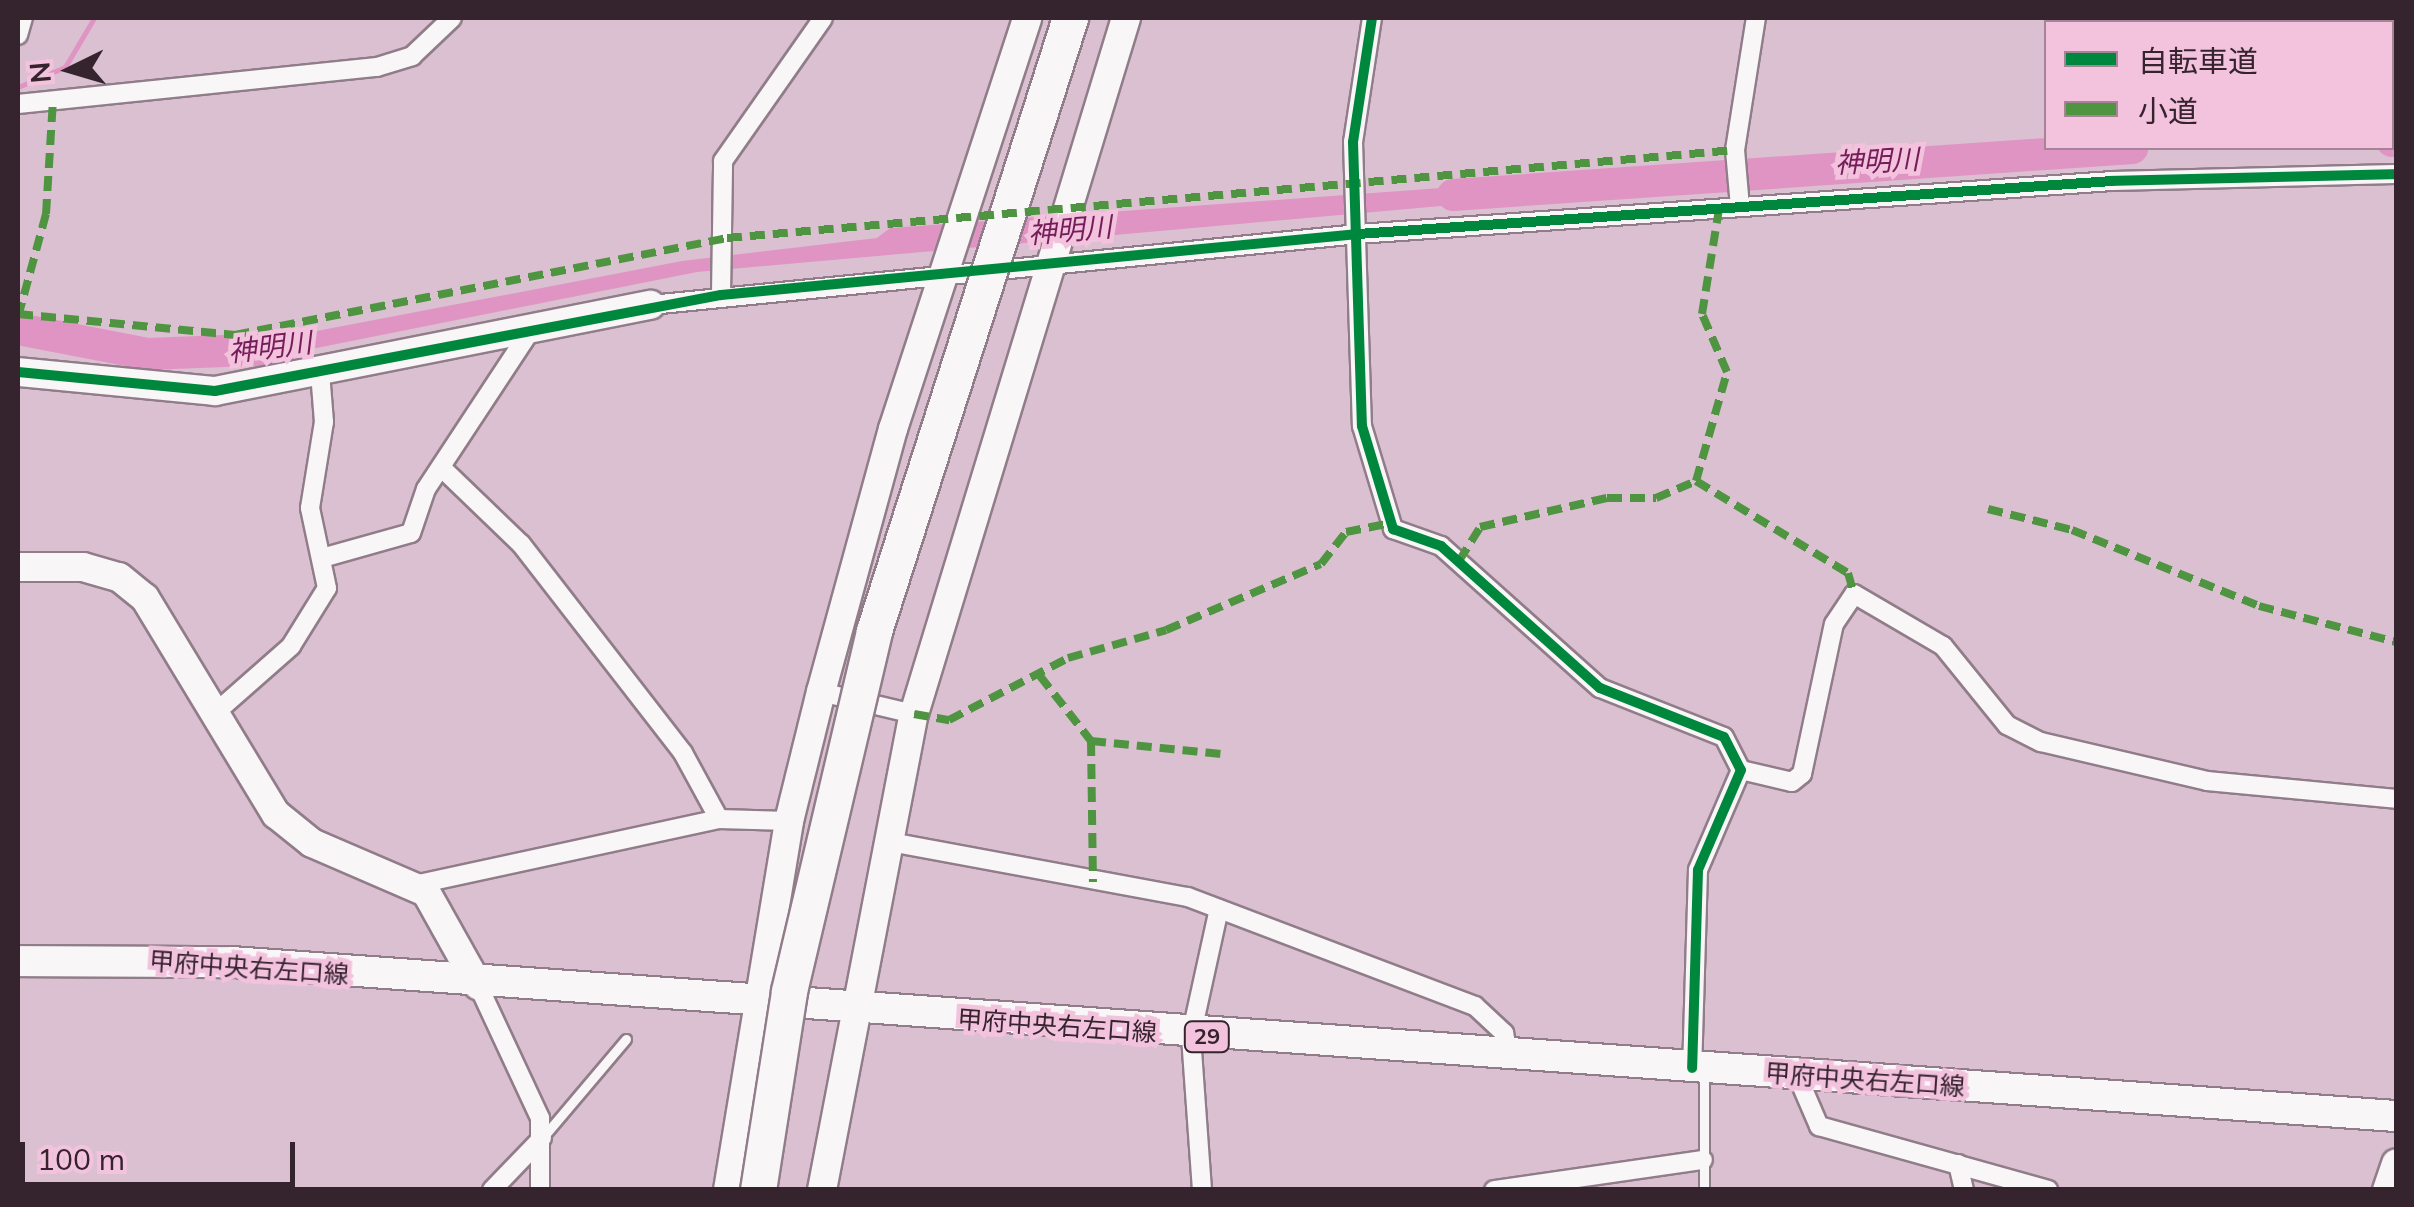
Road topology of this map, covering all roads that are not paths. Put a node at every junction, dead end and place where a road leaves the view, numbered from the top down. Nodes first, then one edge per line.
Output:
1 (23, 18) edge
2 (452, 18) edge
3 (823, 18) edge
4 (1028, 18) edge
5 (1070, 18) edge
6 (1126, 18) edge
7 (1372, 18) edge
8 (1756, 18) edge
9 (18, 35) edge
10 (18, 104) edge
11 (2396, 174) edge
12 (1740, 200) junction
13 (1358, 230) junction
14 (1056, 255) junction
15 (945, 268) junction
16 (720, 289) junction
17 (651, 305) joint
18 (531, 330) junction
19 (18, 372) edge
20 (320, 372) junction
21 (444, 470) junction
22 (322, 558) junction
23 (18, 567) edge
24 (821, 692) junction
25 (214, 714) junction
26 (914, 714) junction
27 (1742, 770) junction
28 (2396, 799) edge
29 (720, 819) junction
30 (789, 821) junction
31 (885, 841) junction
32 (817, 862) junction
33 (414, 885) junction
34 (1218, 909) junction
35 (18, 960) edge
36 (478, 984) junction
37 (758, 1006) junction
38 (852, 1010) junction
39 (1191, 1036) junction
40 (626, 1038) dead end
41 (1509, 1058) junction
42 (1698, 1068) junction
43 (1797, 1075) junction
44 (2396, 1116) edge
45 (542, 1138) junction
46 (1703, 1160) junction
47 (1958, 1164) junction
48 (2396, 1164) edge
49 (492, 1190) edge
50 (540, 1190) edge
51 (728, 1190) edge
52 (758, 1190) edge
53 (782, 1190) edge
54 (822, 1190) edge
55 (1202, 1190) edge
56 (1494, 1190) edge
57 (1704, 1190) edge
58 (1964, 1190) edge
59 (2048, 1190) edge
60 (2387, 1190) edge

1 - 9 street
2 - 10 street
3 - 16 street
4 - 15 street
5 - 32 highway, bridge
6 - 14 street
7 - 13 street
8 - 12 street
11 - 12 street
12 - 13 street
13 - 14 street
13 - 27 street
14 - 15 street
14 - 26 street
15 - 16 street
15 - 24 street
16 - 17 street
17 - 18 street
18 - 20 street
18 - 21 street
19 - 20 street
20 - 22 street
21 - 22 street
21 - 29 street
22 - 25 street
23 - 25 street
24 - 26 street
24 - 30 street
25 - 33 street
26 - 31 street
27 - 28 street
27 - 42 street
29 - 30 street
29 - 33 street
30 - 37 street
31 - 34 street
31 - 38 street
32 - 52 highway, bridge
32 - 53 highway, bridge
33 - 36 street
34 - 39 street
34 - 41 street
35 - 36 main road, 甲府中央右左口線 / 29
36 - 37 main road, 甲府中央右左口線 / 29
36 - 45 street
37 - 38 main road, 甲府中央右左口線 / 29
37 - 51 street
38 - 39 main road, 甲府中央右左口線 / 29
38 - 54 street
39 - 41 main road, 甲府中央右左口線 / 29
39 - 55 street
40 - 45 lane
41 - 42 main road, 甲府中央右左口線 / 29
42 - 43 main road, 甲府中央右左口線 / 29
42 - 46 lane
43 - 44 main road, 甲府中央右左口線 / 29
43 - 47 street
45 - 49 street
45 - 50 street
46 - 56 street
46 - 57 lane
47 - 58 street
47 - 59 street
48 - 60 street

